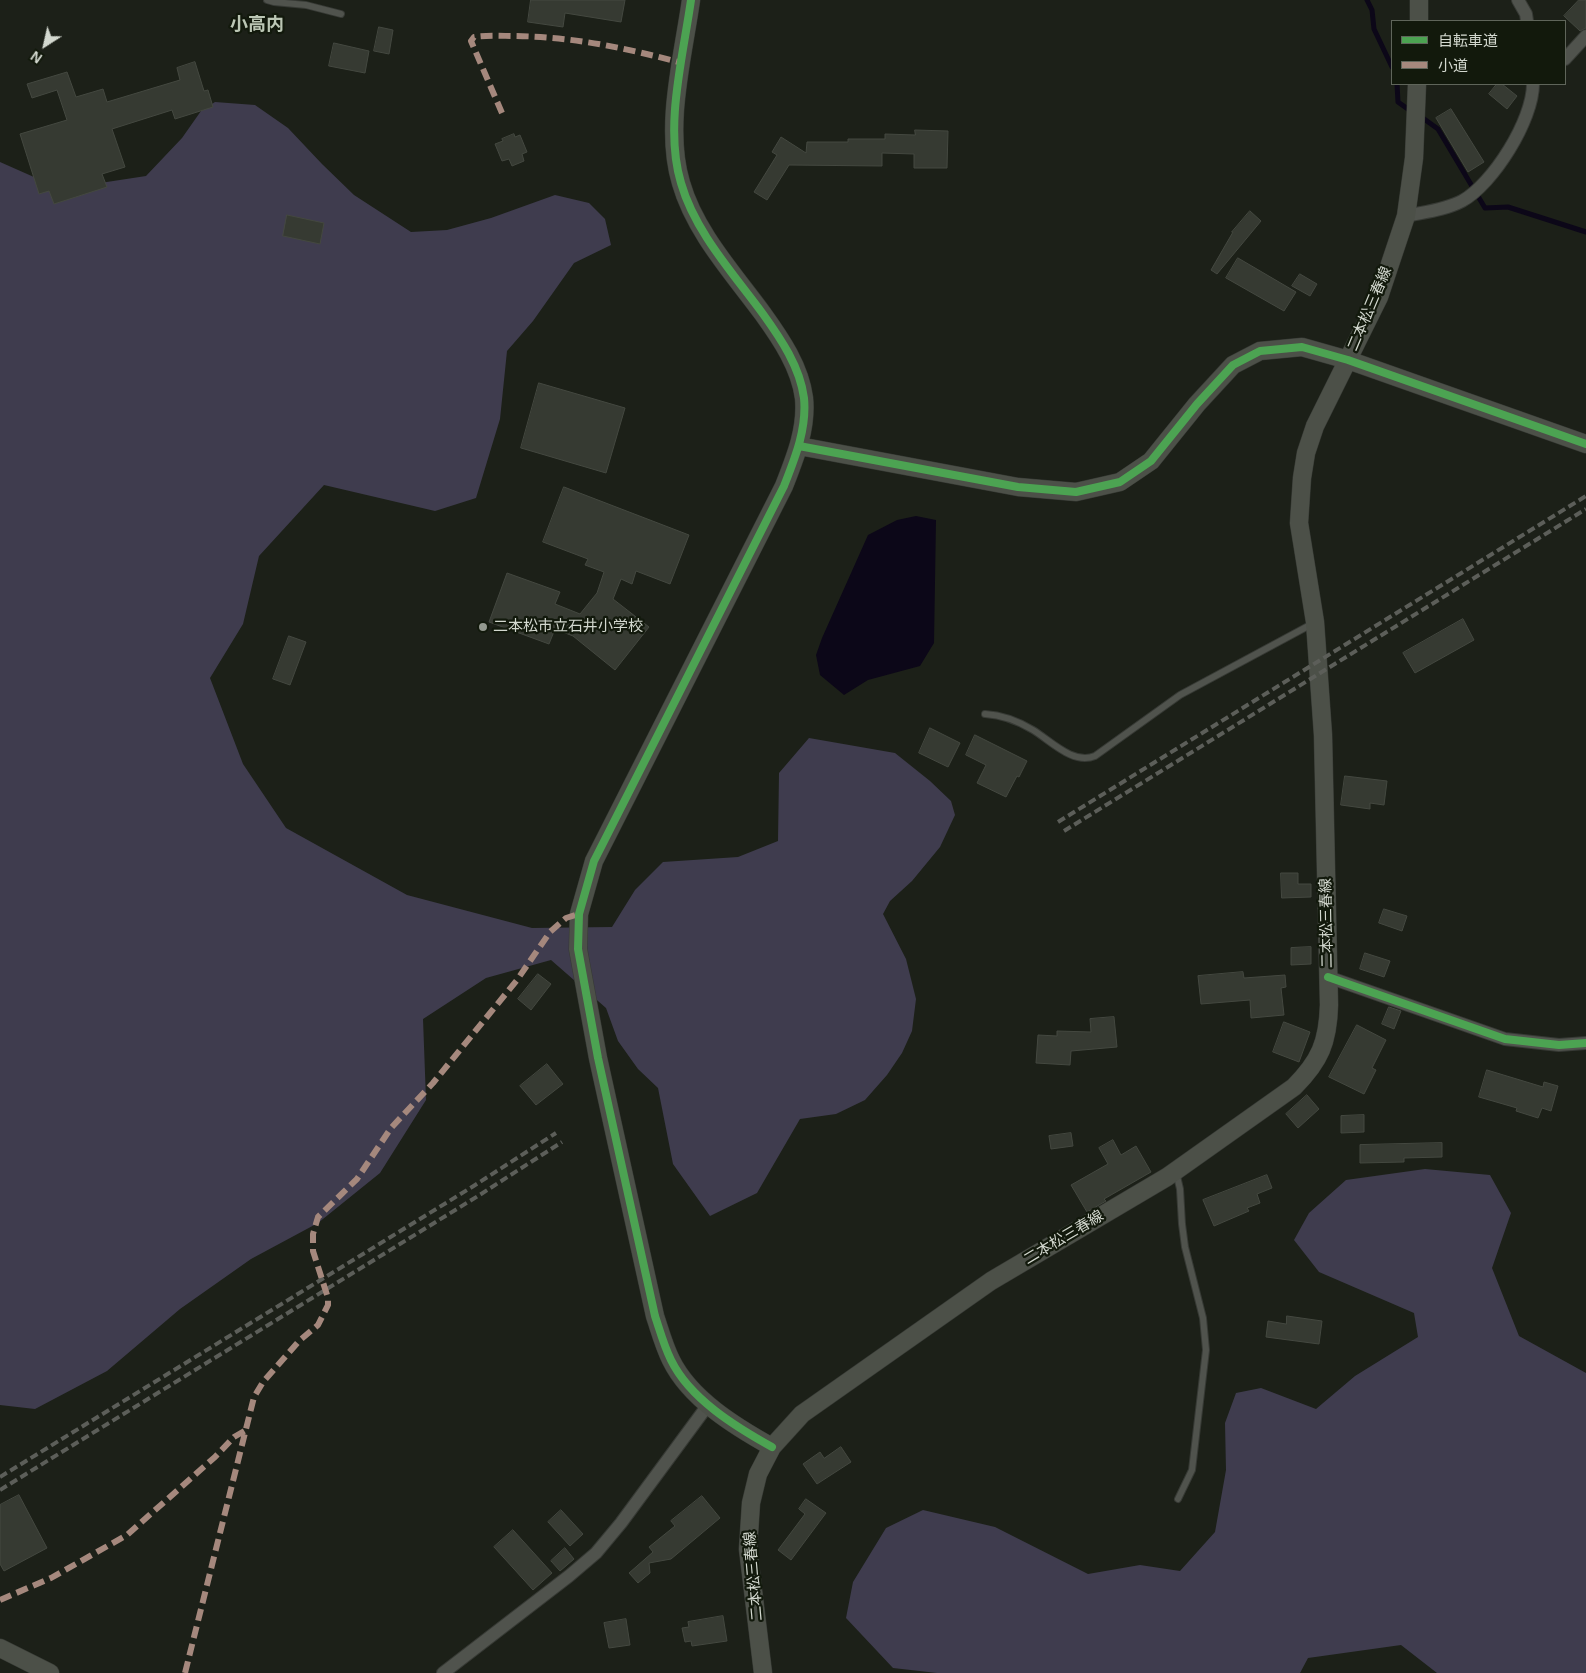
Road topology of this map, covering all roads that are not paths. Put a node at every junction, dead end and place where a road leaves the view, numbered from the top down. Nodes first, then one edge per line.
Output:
1 (266, 0) edge
2 (691, 0) edge
3 (1419, 0) edge
4 (1518, 0) edge
5 (340, 14) dead end
6 (1419, 20) edge
7 (1527, 20) edge
8 (1586, 36) edge
9 (1566, 58) edge
10 (1416, 85) edge
11 (1533, 90) edge
12 (1406, 216) junction
13 (1348, 360) junction
14 (1586, 444) edge
15 (799, 446) junction
16 (1315, 622) junction
17 (985, 714) dead end
18 (1328, 977) junction
19 (1586, 1043) edge
20 (1176, 1171) junction
21 (708, 1405) junction
22 (772, 1447) junction
23 (1178, 1499) dead end
24 (0, 1648) edge
25 (50, 1673) edge
26 (443, 1673) edge
27 (763, 1673) edge

1 - 5 lane
2 - 15 street
3 - 6 street
4 - 7 street
8 - 9 street
10 - 12 street, 二本松三春線
11 - 12 street
12 - 13 street, 二本松三春線
13 - 14 street
13 - 15 street
13 - 16 street, 二本松三春線
15 - 21 street
16 - 17 lane
16 - 18 street, 二本松三春線
18 - 19 street
18 - 20 street, 二本松三春線
20 - 22 street, 二本松三春線
20 - 23 lane
21 - 22 street
21 - 26 street
22 - 27 street, 二本松三春線
24 - 25 street

